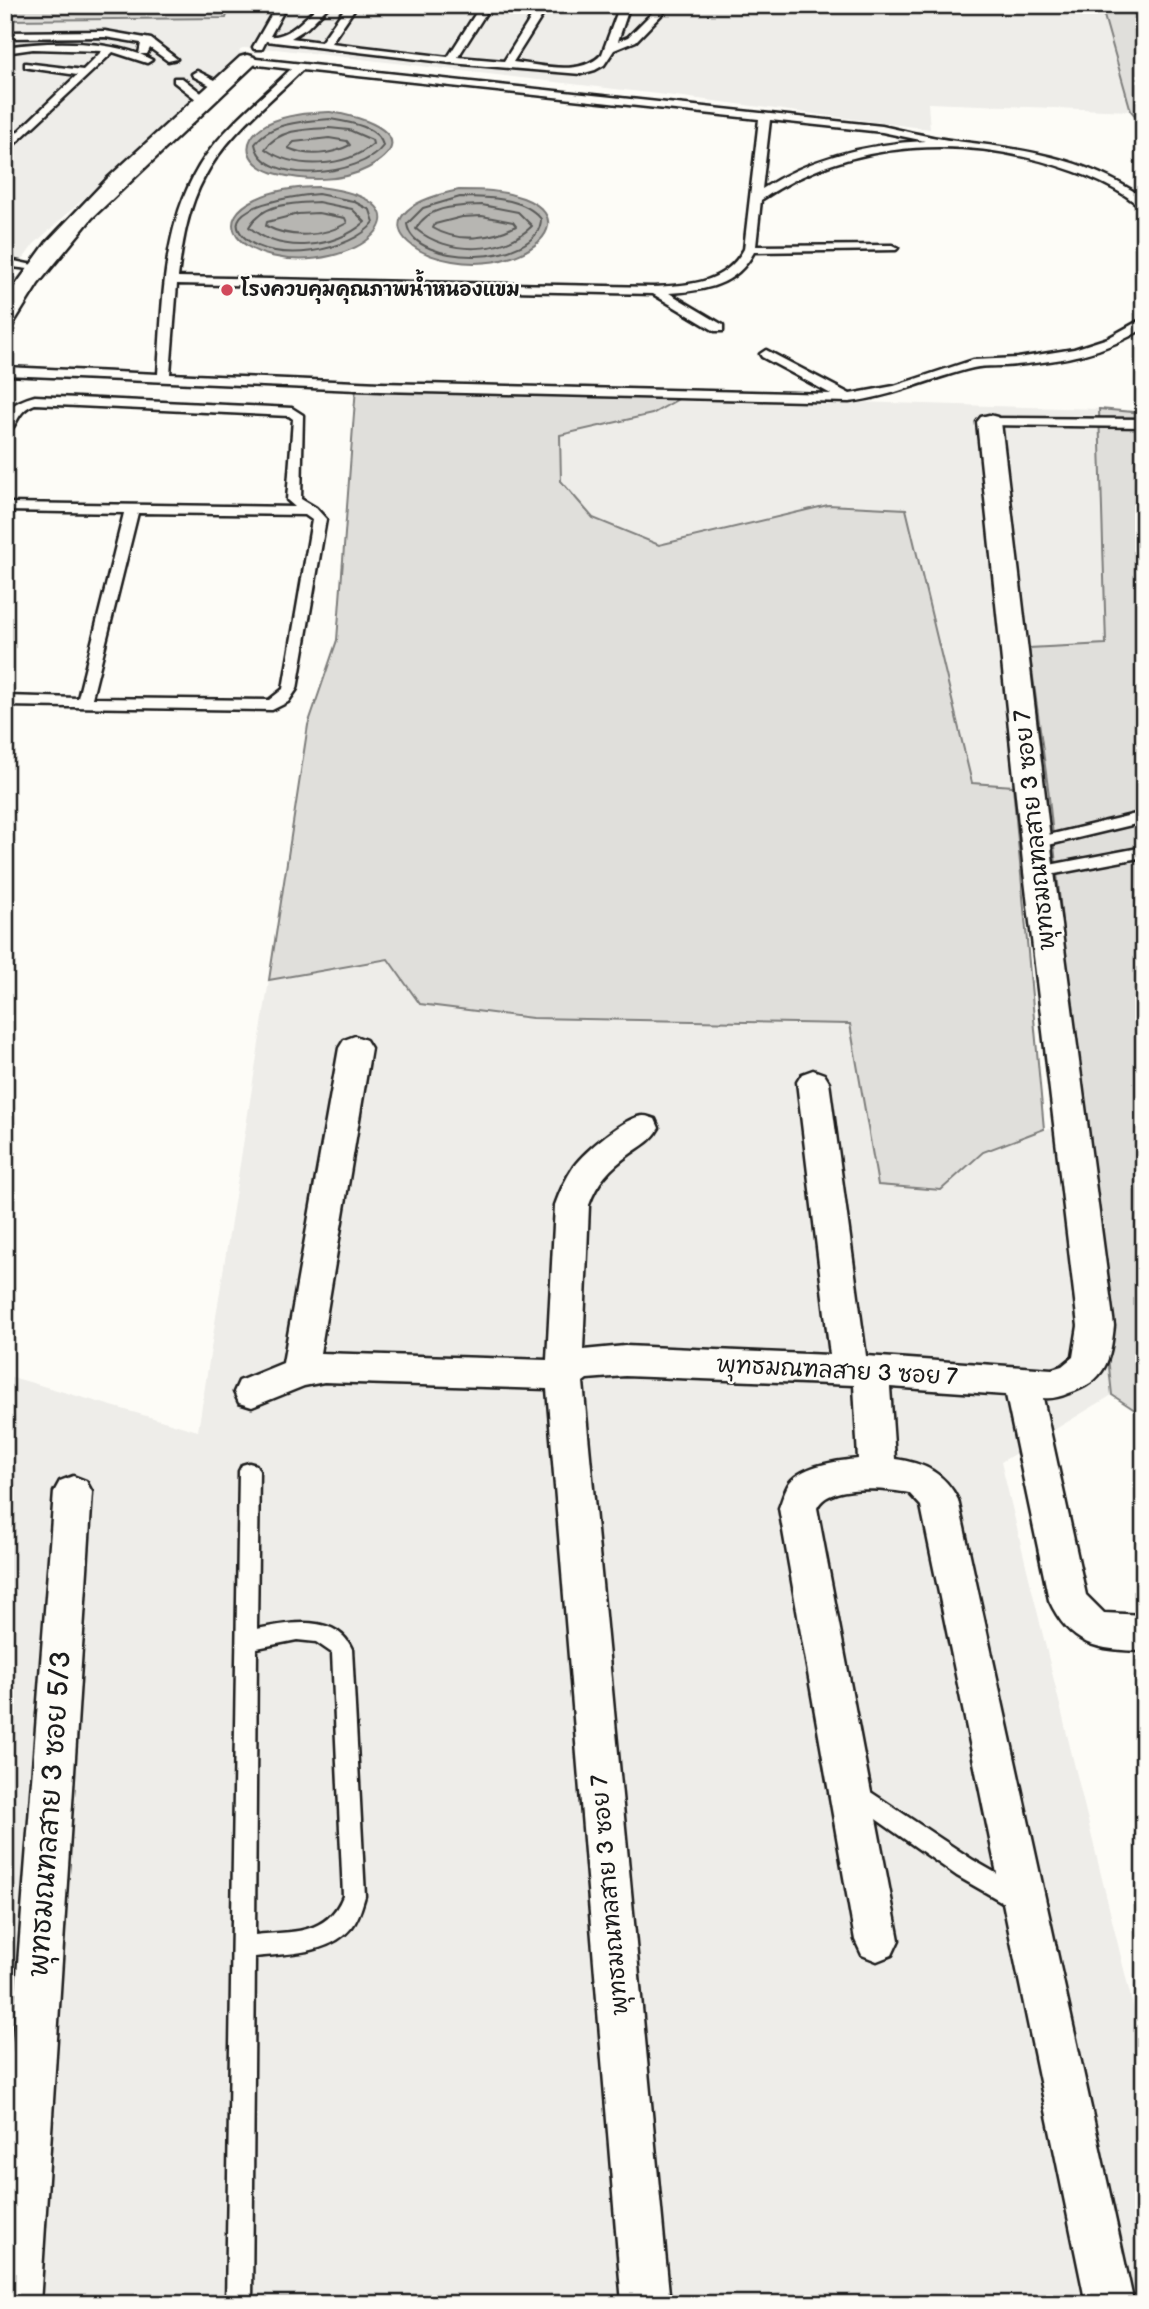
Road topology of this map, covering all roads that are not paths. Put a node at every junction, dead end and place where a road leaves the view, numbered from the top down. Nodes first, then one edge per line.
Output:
1 (282, 5) edge
2 (325, 5) edge
3 (352, 5) edge
4 (486, 5) edge
5 (544, 5) edge
6 (625, 5) edge
7 (660, 11) dead end
8 (5, 35) edge
9 (264, 38) junction
10 (283, 39) junction
11 (148, 41) junction
12 (324, 45) junction
13 (111, 48) junction
14 (610, 48) junction
15 (5, 50) edge
16 (172, 59) dead end
17 (451, 60) junction
18 (247, 61) junction
19 (507, 64) junction
20 (29, 65) dead end
21 (298, 68) junction
22 (85, 73) junction
23 (197, 74) dead end
24 (178, 80) dead end
25 (213, 94) junction
26 (765, 116) junction
27 (958, 145) junction
28 (5, 150) edge
29 (755, 199) junction
30 (1144, 204) edge
31 (750, 248) junction
32 (892, 248) dead end
33 (5, 262) edge
34 (36, 267) junction
35 (170, 280) junction
36 (656, 291) junction
37 (5, 319) edge
38 (1144, 322) edge
39 (719, 328) dead end
40 (766, 354) dead end
41 (5, 371) edge
42 (164, 376) junction
43 (849, 398) junction
44 (989, 422) joint
45 (1144, 423) edge
46 (5, 430) edge
47 (5, 507) edge
48 (132, 509) junction
49 (311, 511) junction
50 (5, 701) edge
51 (84, 702) junction
52 (1144, 817) edge
53 (1144, 852) edge
54 (1037, 857) junction
55 (355, 1048) dead end
56 (813, 1082) dead end
57 (643, 1128) dead end
58 (861, 1371) junction
59 (299, 1372) junction
60 (564, 1376) junction
61 (1021, 1382) junction
62 (252, 1392) dead end
63 (249, 1471) dead end
64 (877, 1472) junction
65 (73, 1492) dead end
66 (1144, 1633) edge
67 (247, 1641) junction
68 (849, 1787) junction
69 (1025, 1902) junction
70 (877, 1940) dead end
71 (243, 1947) junction
72 (16, 2304) edge
73 (239, 2304) edge
74 (646, 2304) edge
75 (1110, 2304) edge

1 - 9 lane
2 - 10 lane
3 - 12 lane
4 - 17 lane
5 - 19 lane
6 - 14 lane
7 - 14 lane
8 - 11 lane
9 - 10 lane
9 - 18 lane
10 - 12 lane
11 - 13 lane
11 - 16 lane
12 - 17 lane
13 - 15 lane
13 - 22 lane
14 - 19 lane
17 - 19 lane
18 - 21 lane
18 - 25 street
20 - 22 lane
21 - 26 lane
21 - 35 lane
22 - 28 lane
23 - 25 lane
24 - 25 lane
25 - 34 street
26 - 27 lane
26 - 29 lane
27 - 29 lane
27 - 30 lane
29 - 31 lane
31 - 32 lane
31 - 36 lane
33 - 34 lane
34 - 37 street
35 - 36 lane
35 - 42 lane
36 - 39 lane
38 - 43 lane
40 - 43 lane
41 - 42 lane
42 - 43 lane
44 - 45 lane
44 - 54 street, พุทธมณฑลสาย 3 ซอย 7
46 - 49 lane
47 - 48 lane
48 - 49 lane
48 - 51 lane
49 - 51 lane
50 - 51 lane
52 - 54 lane
53 - 54 lane
54 - 61 street, พุทธมณฑลสาย 3 ซอย 7
55 - 59 street
56 - 58 street
57 - 60 street
58 - 60 street, พุทธมณฑลสาย 3 ซอย 7
58 - 61 street, พุทธมณฑลสาย 3 ซอย 7
58 - 64 street
59 - 60 street
59 - 62 street
60 - 74 street, พุทธมณฑลสาย 3 ซอย 7
61 - 66 street
63 - 67 lane
64 - 68 street
64 - 69 street
65 - 72 street, พุทธมณฑลสาย 3 ซอย 5/3
67 - 71 lane
67 - 71 lane
68 - 69 lane
68 - 70 street
69 - 75 street
71 - 73 lane

